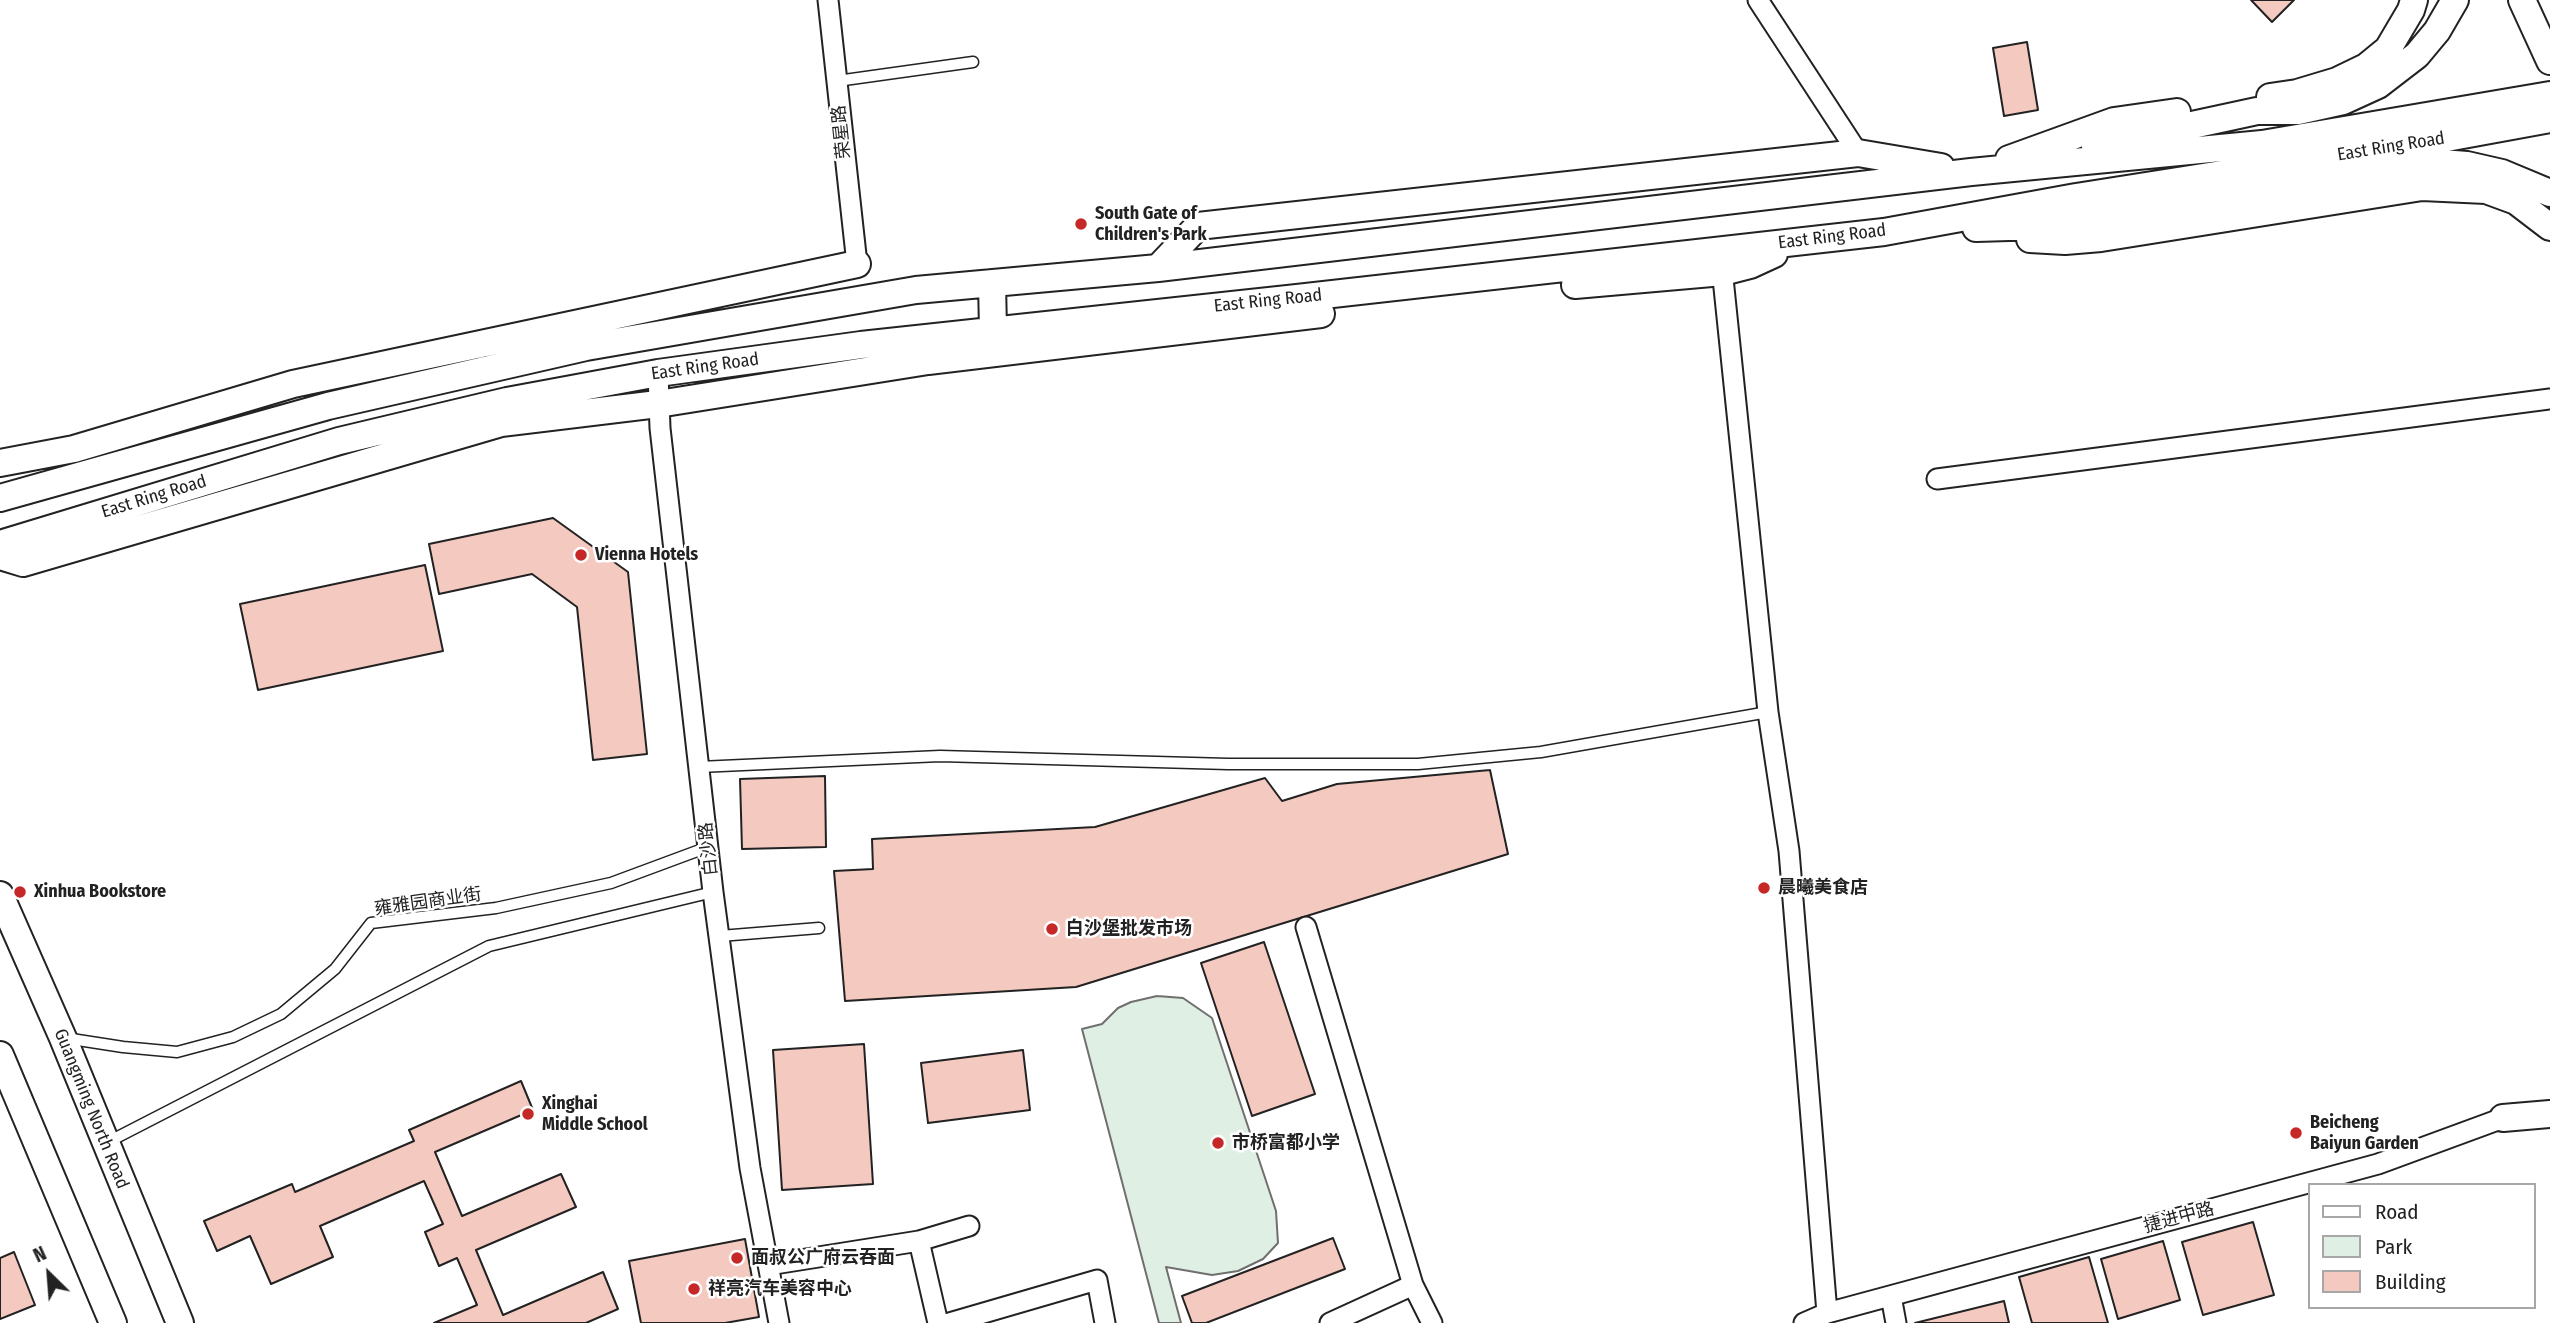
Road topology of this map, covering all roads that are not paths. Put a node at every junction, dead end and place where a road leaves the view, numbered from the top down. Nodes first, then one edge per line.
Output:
1 (828, 0) edge
2 (1758, 0) edge
3 (2414, 0) edge
4 (2449, 1) edge
5 (2523, 3) edge
6 (2550, 61) edge
7 (973, 62) dead end
8 (837, 81) junction
9 (2550, 95) edge
10 (2550, 119) edge
11 (1858, 153) junction
12 (1971, 173) junction
13 (2550, 193) edge
14 (2550, 227) edge
15 (1977, 228) junction
16 (1884, 232) junction
17 (1722, 262) junction
18 (857, 264) junction
19 (1158, 268) junction
20 (992, 283) junction
21 (859, 300) junction
22 (777, 314) junction
23 (992, 330) junction
24 (861, 345) junction
25 (929, 361) junction
26 (658, 373) junction
27 (2550, 399) edge
28 (658, 404) junction
29 (195, 444) junction
30 (64, 451) junction
31 (0, 463) edge
32 (1937, 479) dead end
33 (0, 498) edge
34 (0, 544) edge
35 (11, 559) edge
36 (0, 579) edge
37 (1768, 712) junction
38 (699, 767) junction
39 (708, 847) junction
40 (713, 892) junction
41 (0, 895) edge
42 (1306, 927) dead end
43 (819, 928) dead end
44 (719, 936) junction
45 (63, 1038) junction
46 (0, 1055) edge
47 (2550, 1101) edge
48 (2550, 1114) edge
49 (2503, 1118) junction
50 (105, 1143) junction
51 (969, 1226) dead end
52 (919, 1241) junction
53 (768, 1265) junction
54 (1413, 1285) junction
55 (1891, 1296) junction
56 (1828, 1313) junction
57 (113, 1323) edge
58 (180, 1323) edge
59 (779, 1323) edge
60 (938, 1323) edge
61 (949, 1323) edge
62 (1105, 1323) edge
63 (1330, 1323) edge
64 (1432, 1323) edge
65 (1804, 1323) edge
66 (1896, 1323) edge

1 - 8 street, 荣星路
2 - 11 street
3 - 12 main road
4 - 12 main road
5 - 6 main road
7 - 8 lane
8 - 18 street, 荣星路
9 - 12 main road, East Ring Road
10 - 16 main road, East Ring Road
11 - 12 main road
11 - 19 main road
12 - 19 main road, East Ring Road
13 - 15 main road
14 - 15 main road
15 - 16 main road
16 - 17 main road, East Ring Road
17 - 23 main road, East Ring Road
17 - 25 main road
17 - 37 street
18 - 21 main road
18 - 22 main road
18 - 30 main road
19 - 20 main road, East Ring Road
20 - 21 main road, East Ring Road
20 - 23 main road
21 - 22 main road, East Ring Road
21 - 24 main road
22 - 29 main road, East Ring Road
23 - 24 main road, East Ring Road
24 - 25 main road
24 - 26 main road, East Ring Road
25 - 28 main road
26 - 28 street, 白沙路
26 - 34 main road, East Ring Road
27 - 32 street
28 - 35 main road
28 - 38 street, 白沙路
29 - 30 main road
29 - 33 main road, East Ring Road
30 - 31 main road
35 - 36 main road
37 - 38 lane
37 - 56 street
38 - 39 street, 白沙路
39 - 40 street, 白沙路
39 - 45 lane, 雍雅园商业街
40 - 44 street, 白沙路
40 - 50 lane
41 - 45 main road, Guangming North Road
42 - 54 street
43 - 44 lane
44 - 53 street, 白沙路
45 - 50 main road, Guangming North Road
46 - 57 main road
47 - 49 street, 捷进中路
48 - 49 main road
49 - 55 street, 捷进中路
50 - 58 main road, Guangming North Road
51 - 52 street
52 - 53 street
52 - 60 street
53 - 59 street, 白沙路
54 - 63 street
54 - 64 street
55 - 56 street, 捷进中路
55 - 66 street
56 - 65 street, 捷进中路
61 - 62 street

